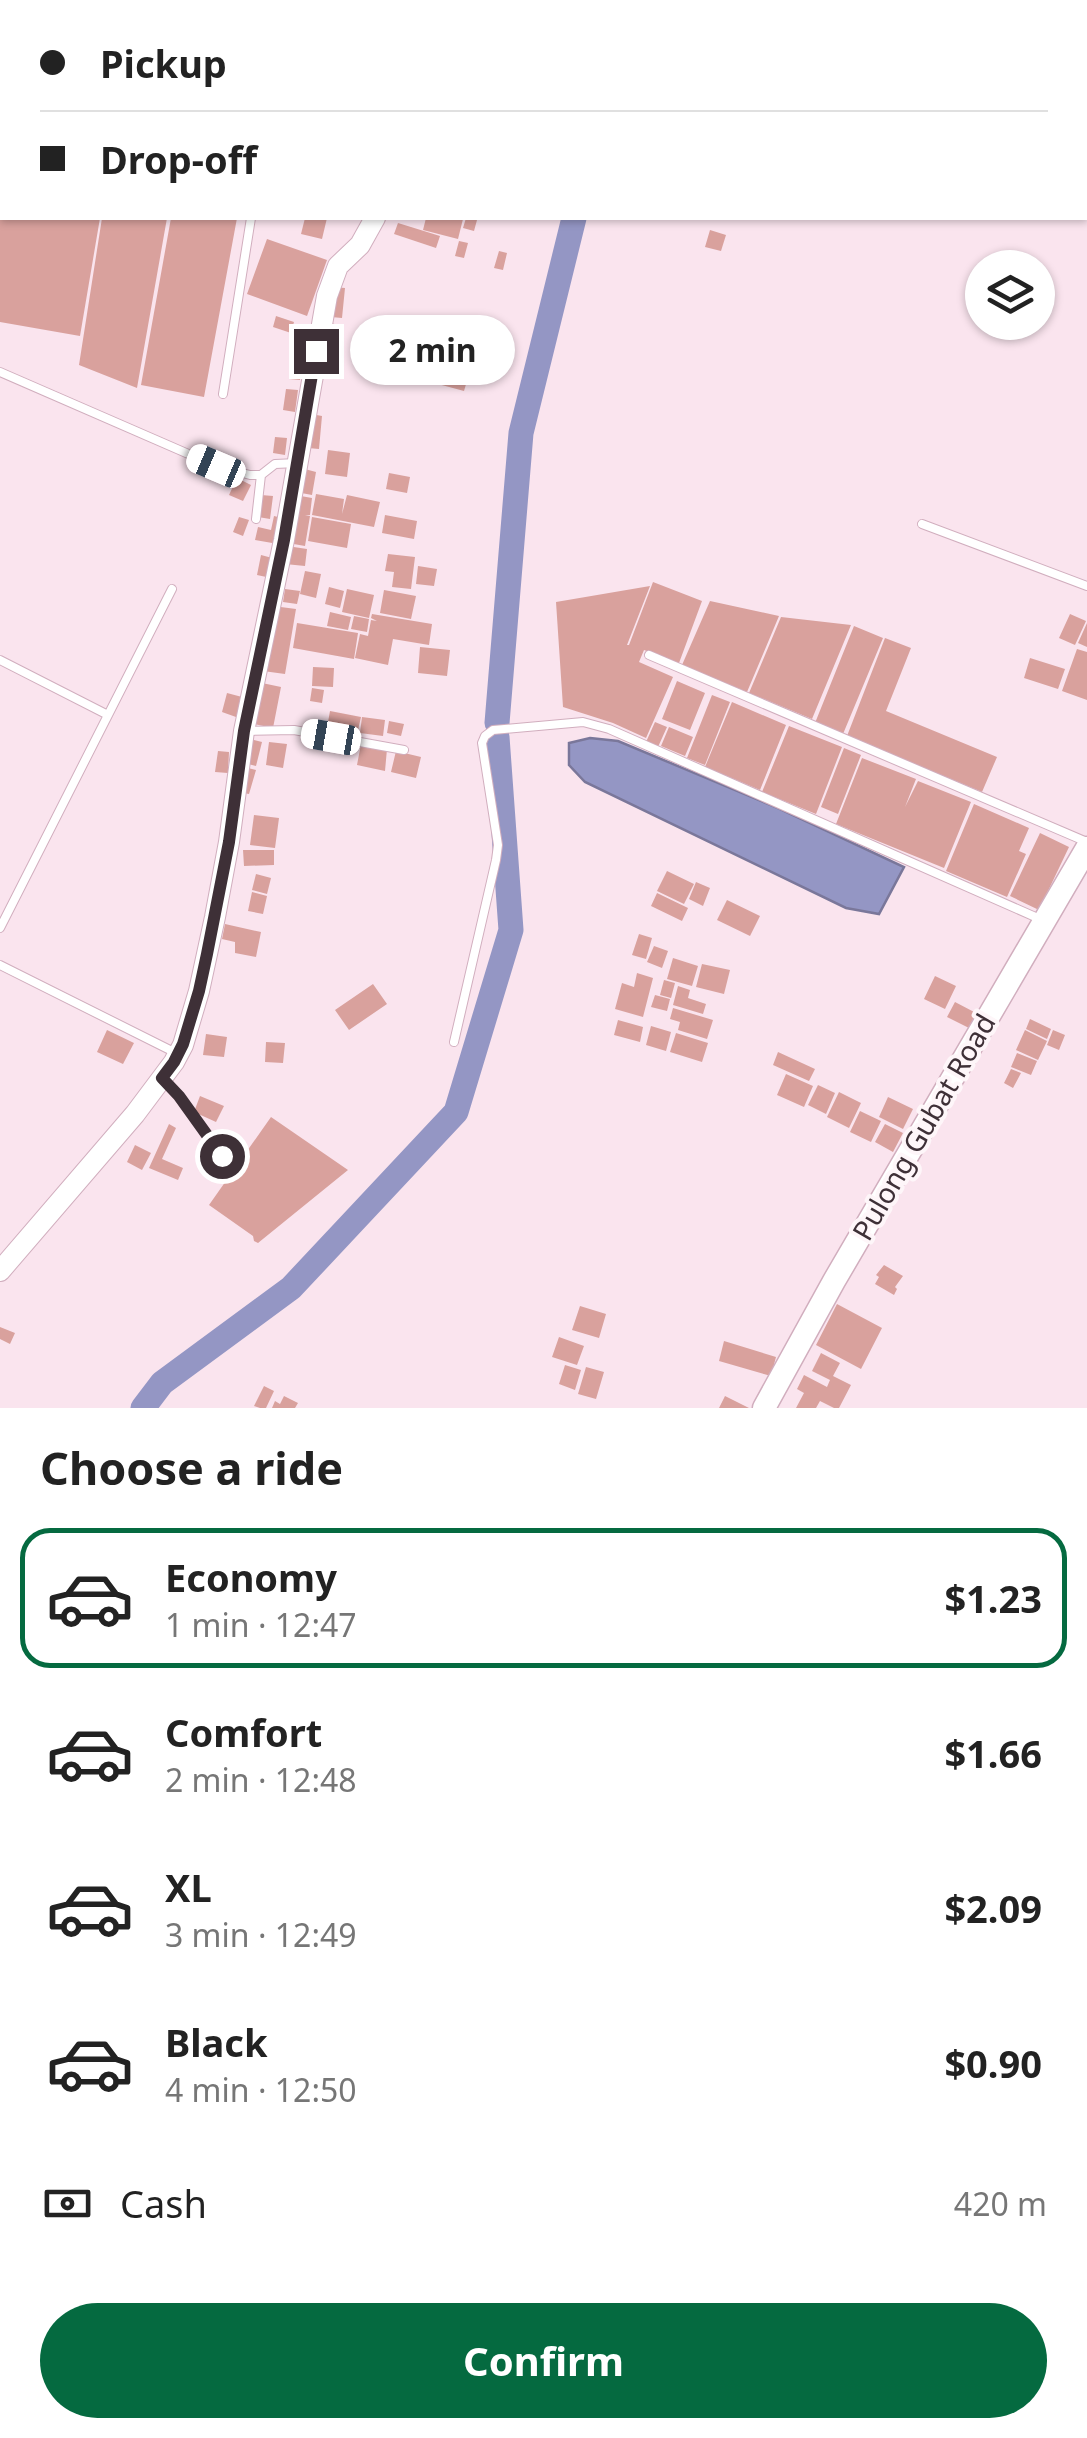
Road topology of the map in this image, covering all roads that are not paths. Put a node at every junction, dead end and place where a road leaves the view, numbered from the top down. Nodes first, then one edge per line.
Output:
1 (251, 220) edge
2 (374, 220) edge
3 (0, 372) edge
4 (223, 394) dead end
5 (297, 464) junction
6 (261, 475) junction
7 (256, 519) dead end
8 (922, 524) dead end
9 (1087, 586) edge
10 (172, 589) dead end
11 (649, 656) dead end
12 (0, 660) edge
13 (108, 715) junction
14 (244, 731) junction
15 (404, 750) dead end
16 (1087, 845) edge
17 (1044, 921) junction
18 (0, 928) edge
19 (0, 965) edge
20 (454, 1042) dead end
21 (178, 1054) junction
22 (162, 1078) junction
23 (222, 1156) dead end
24 (0, 1271) edge
25 (764, 1408) edge

1 - 4 lane
2 - 5 street
3 - 6 lane
5 - 6 lane
5 - 14 street
6 - 7 lane
8 - 9 lane
10 - 13 lane
11 - 16 lane
12 - 13 lane
13 - 18 lane
14 - 15 lane
14 - 21 street
16 - 17 main road, Pulong Gubat Road
17 - 20 lane
17 - 25 main road, Pulong Gubat Road
19 - 21 lane
21 - 22 street
22 - 23 lane
22 - 24 street

